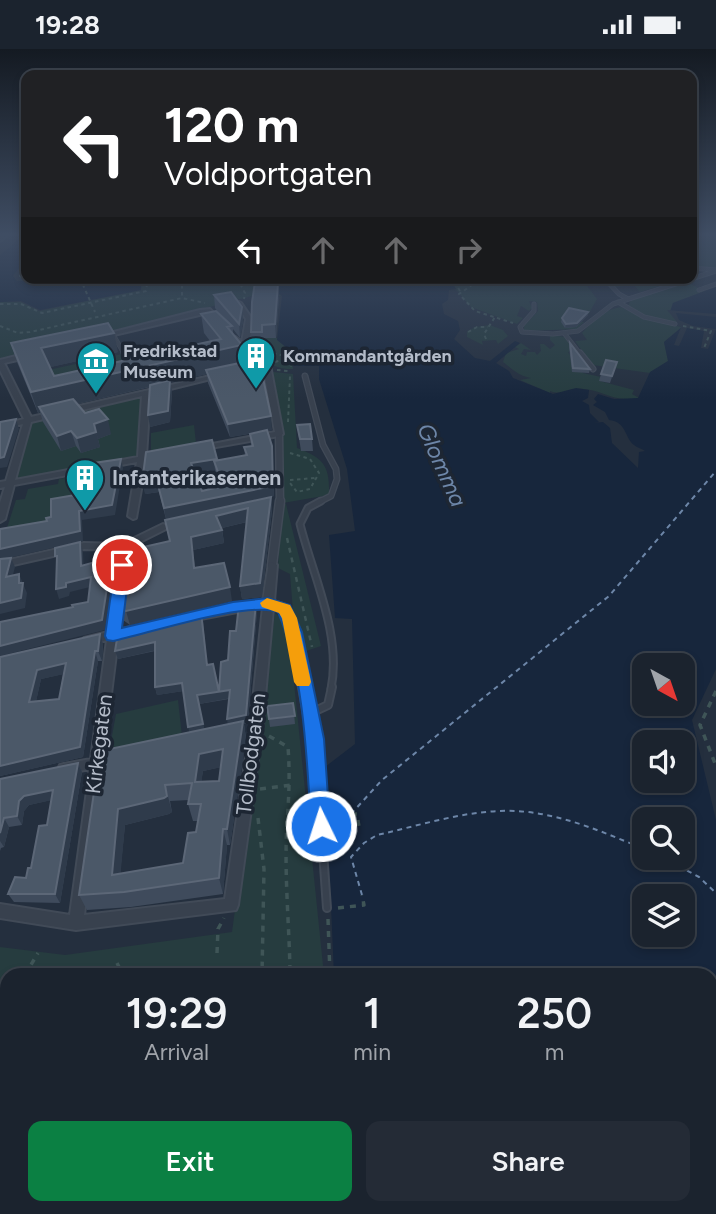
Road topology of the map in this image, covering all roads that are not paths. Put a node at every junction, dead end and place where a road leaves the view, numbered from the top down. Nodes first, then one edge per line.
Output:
1 (615, 289) edge
2 (657, 289) edge
3 (628, 299) junction
4 (618, 302) junction
5 (239, 304) edge
6 (534, 304) dead end
7 (675, 324) dead end
8 (248, 327) junction
9 (225, 330) junction
10 (112, 333) junction
11 (564, 333) junction
12 (87, 339) edge
13 (245, 348) junction
14 (37, 352) edge
15 (130, 362) edge
16 (265, 365) junction
17 (252, 368) edge
18 (593, 369) edge
19 (226, 374) edge
20 (305, 376) dead end
21 (146, 393) junction
22 (28, 421) junction
23 (0, 427) edge
24 (283, 432) junction
25 (197, 449) edge
26 (169, 454) edge
27 (142, 459) junction
28 (12, 483) junction
29 (0, 485) edge
30 (280, 502) junction
31 (267, 505) edge
32 (133, 516) dead end
33 (0, 519) edge
34 (176, 524) edge
35 (163, 527) joint
36 (0, 565) edge
37 (122, 565) edge
38 (272, 565) joint
39 (268, 603) junction
40 (179, 620) edge
41 (139, 629) edge
42 (113, 636) junction
43 (75, 644) edge
44 (310, 718) junction
45 (110, 760) edge
46 (96, 762) junction
47 (48, 772) edge
48 (327, 908) road end
49 (0, 911) edge
50 (76, 923) junction

1 - 3 lane
2 - 3 lane
3 - 4 lane
4 - 7 lane
4 - 11 lane
5 - 8 street
6 - 11 lane
8 - 9 street
8 - 13 street
9 - 10 street
9 - 13 street
10 - 12 street
10 - 15 lane
11 - 18 lane
13 - 16 street
14 - 22 street
16 - 17 street
16 - 24 street
19 - 21 street
20 - 44 lane
21 - 22 street
21 - 27 street
22 - 23 street
22 - 28 street
24 - 25 street
24 - 30 street
26 - 27 street
27 - 28 street
27 - 32 street
28 - 29 street
28 - 33 street
30 - 31 street
30 - 38 street
34 - 35 street
35 - 36 street
37 - 42 street, Kirkegaten
38 - 39 street, Tollbodgaten
39 - 40 street
39 - 44 street
39 - 50 street, Tollbodgaten
41 - 42 street
42 - 43 street
42 - 46 street, Kirkegaten
44 - 48 lane
45 - 46 street
46 - 47 street
46 - 50 street, Kirkegaten
49 - 50 street

